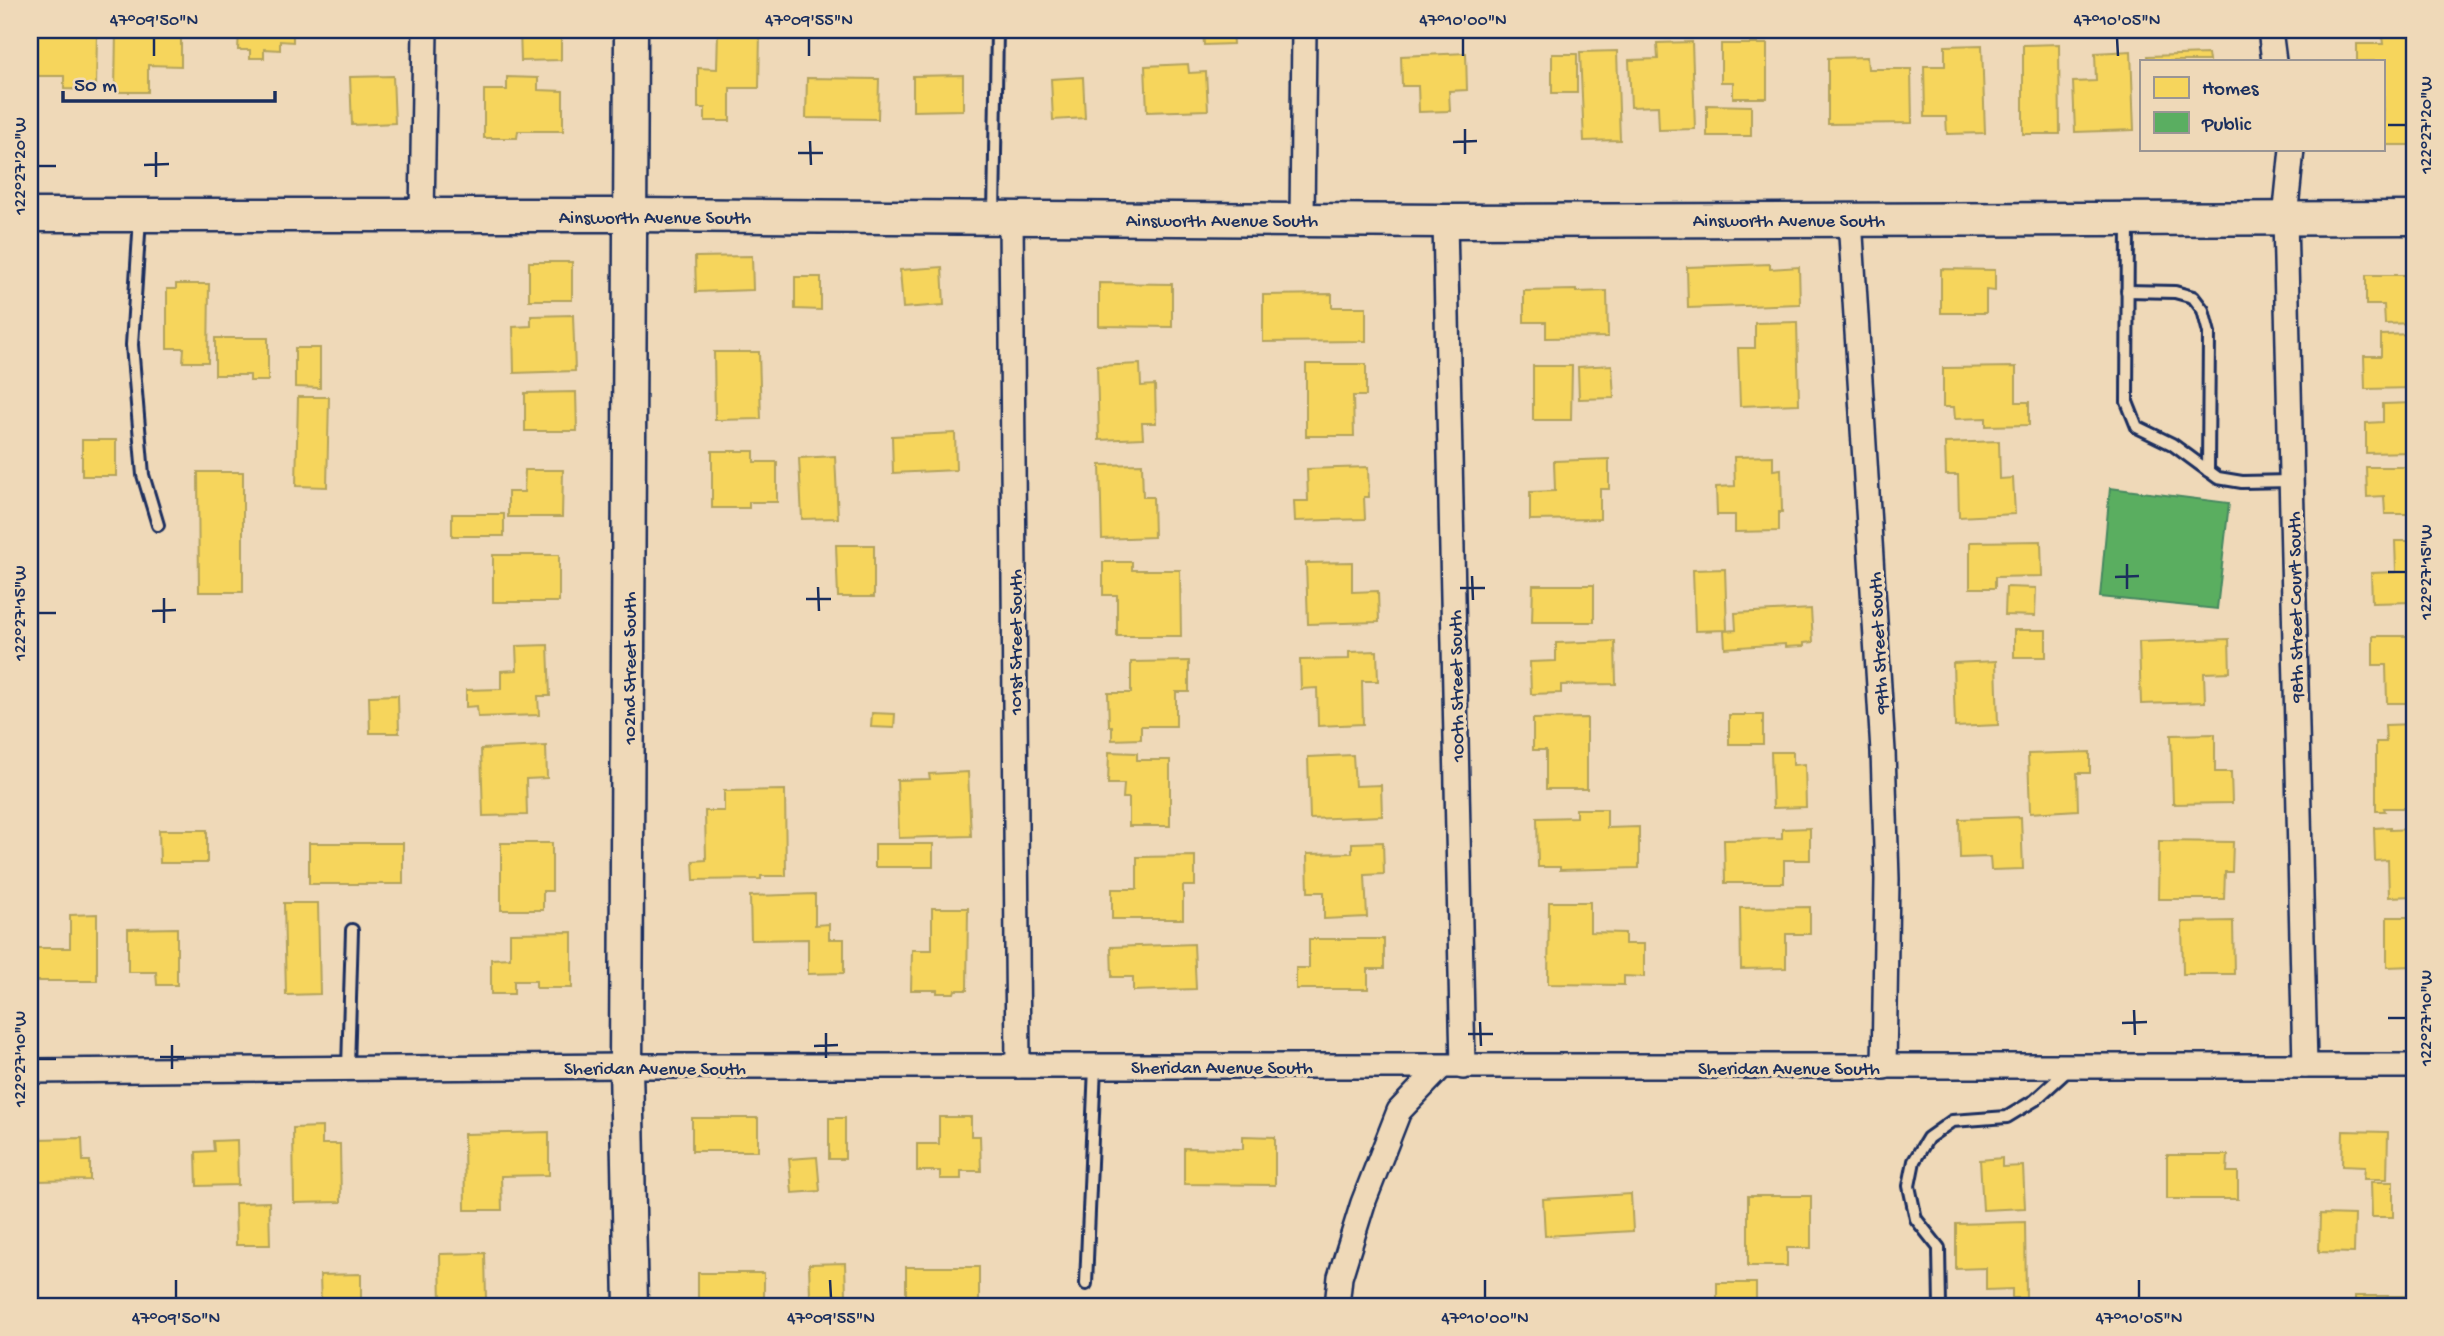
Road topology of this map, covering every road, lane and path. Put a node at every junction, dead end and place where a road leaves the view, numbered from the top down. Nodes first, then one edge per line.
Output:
1 (425, 30) edge
2 (631, 30) edge
3 (997, 30) edge
4 (1304, 30) edge
5 (2270, 30) edge
6 (2274, 60) edge
7 (2292, 150) edge
8 (30, 215) edge
9 (140, 215) junction
10 (630, 215) junction
11 (422, 216) junction
12 (1002, 218) junction
13 (2285, 218) junction
14 (2414, 218) edge
15 (1302, 219) junction
16 (1850, 219) junction
17 (2128, 219) junction
18 (1445, 220) junction
19 (2127, 291) junction
20 (2208, 471) junction
21 (2291, 481) junction
22 (158, 526) dead end
23 (352, 930) dead end
24 (626, 1066) junction
25 (1018, 1066) junction
26 (1095, 1066) junction
27 (2305, 1066) junction
28 (2414, 1066) edge
29 (1452, 1067) junction
30 (1884, 1067) junction
31 (2071, 1067) junction
32 (348, 1068) junction
33 (30, 1071) edge
34 (1086, 1284) dead end
35 (631, 1306) edge
36 (1337, 1306) edge
37 (1940, 1306) edge

1 - 11 street
2 - 10 street, 102nd Street South
3 - 12 lane
4 - 15 street
5 - 6 street
7 - 13 street, 98th Street Court South
8 - 9 street, Ainsworth Avenue South
9 - 11 street, Ainsworth Avenue South
9 - 22 lane
10 - 11 street, Ainsworth Avenue South
10 - 12 street, Ainsworth Avenue South
10 - 24 street, 102nd Street South
12 - 15 street, Ainsworth Avenue South
12 - 25 street, 101st Street South
13 - 14 street, Ainsworth Avenue South
13 - 17 street, Ainsworth Avenue South
13 - 21 street, 98th Street Court South
15 - 18 street, Ainsworth Avenue South
16 - 17 street, Ainsworth Avenue South
16 - 18 street, Ainsworth Avenue South
16 - 30 street, 99th Street South
17 - 19 lane
18 - 29 street, 100th Street South
19 - 20 lane
19 - 20 lane
20 - 21 lane
21 - 27 street, 98th Street Court South
23 - 32 lane
24 - 25 street, Sheridan Avenue South
24 - 32 street, Sheridan Avenue South
24 - 35 street, 102nd Street South
25 - 26 street, Sheridan Avenue South
26 - 29 street, Sheridan Avenue South
26 - 34 lane
27 - 28 street, Sheridan Avenue South
27 - 31 street, Sheridan Avenue South
29 - 30 street, Sheridan Avenue South
29 - 36 street
30 - 31 street, Sheridan Avenue South
31 - 37 lane
32 - 33 street, Sheridan Avenue South

